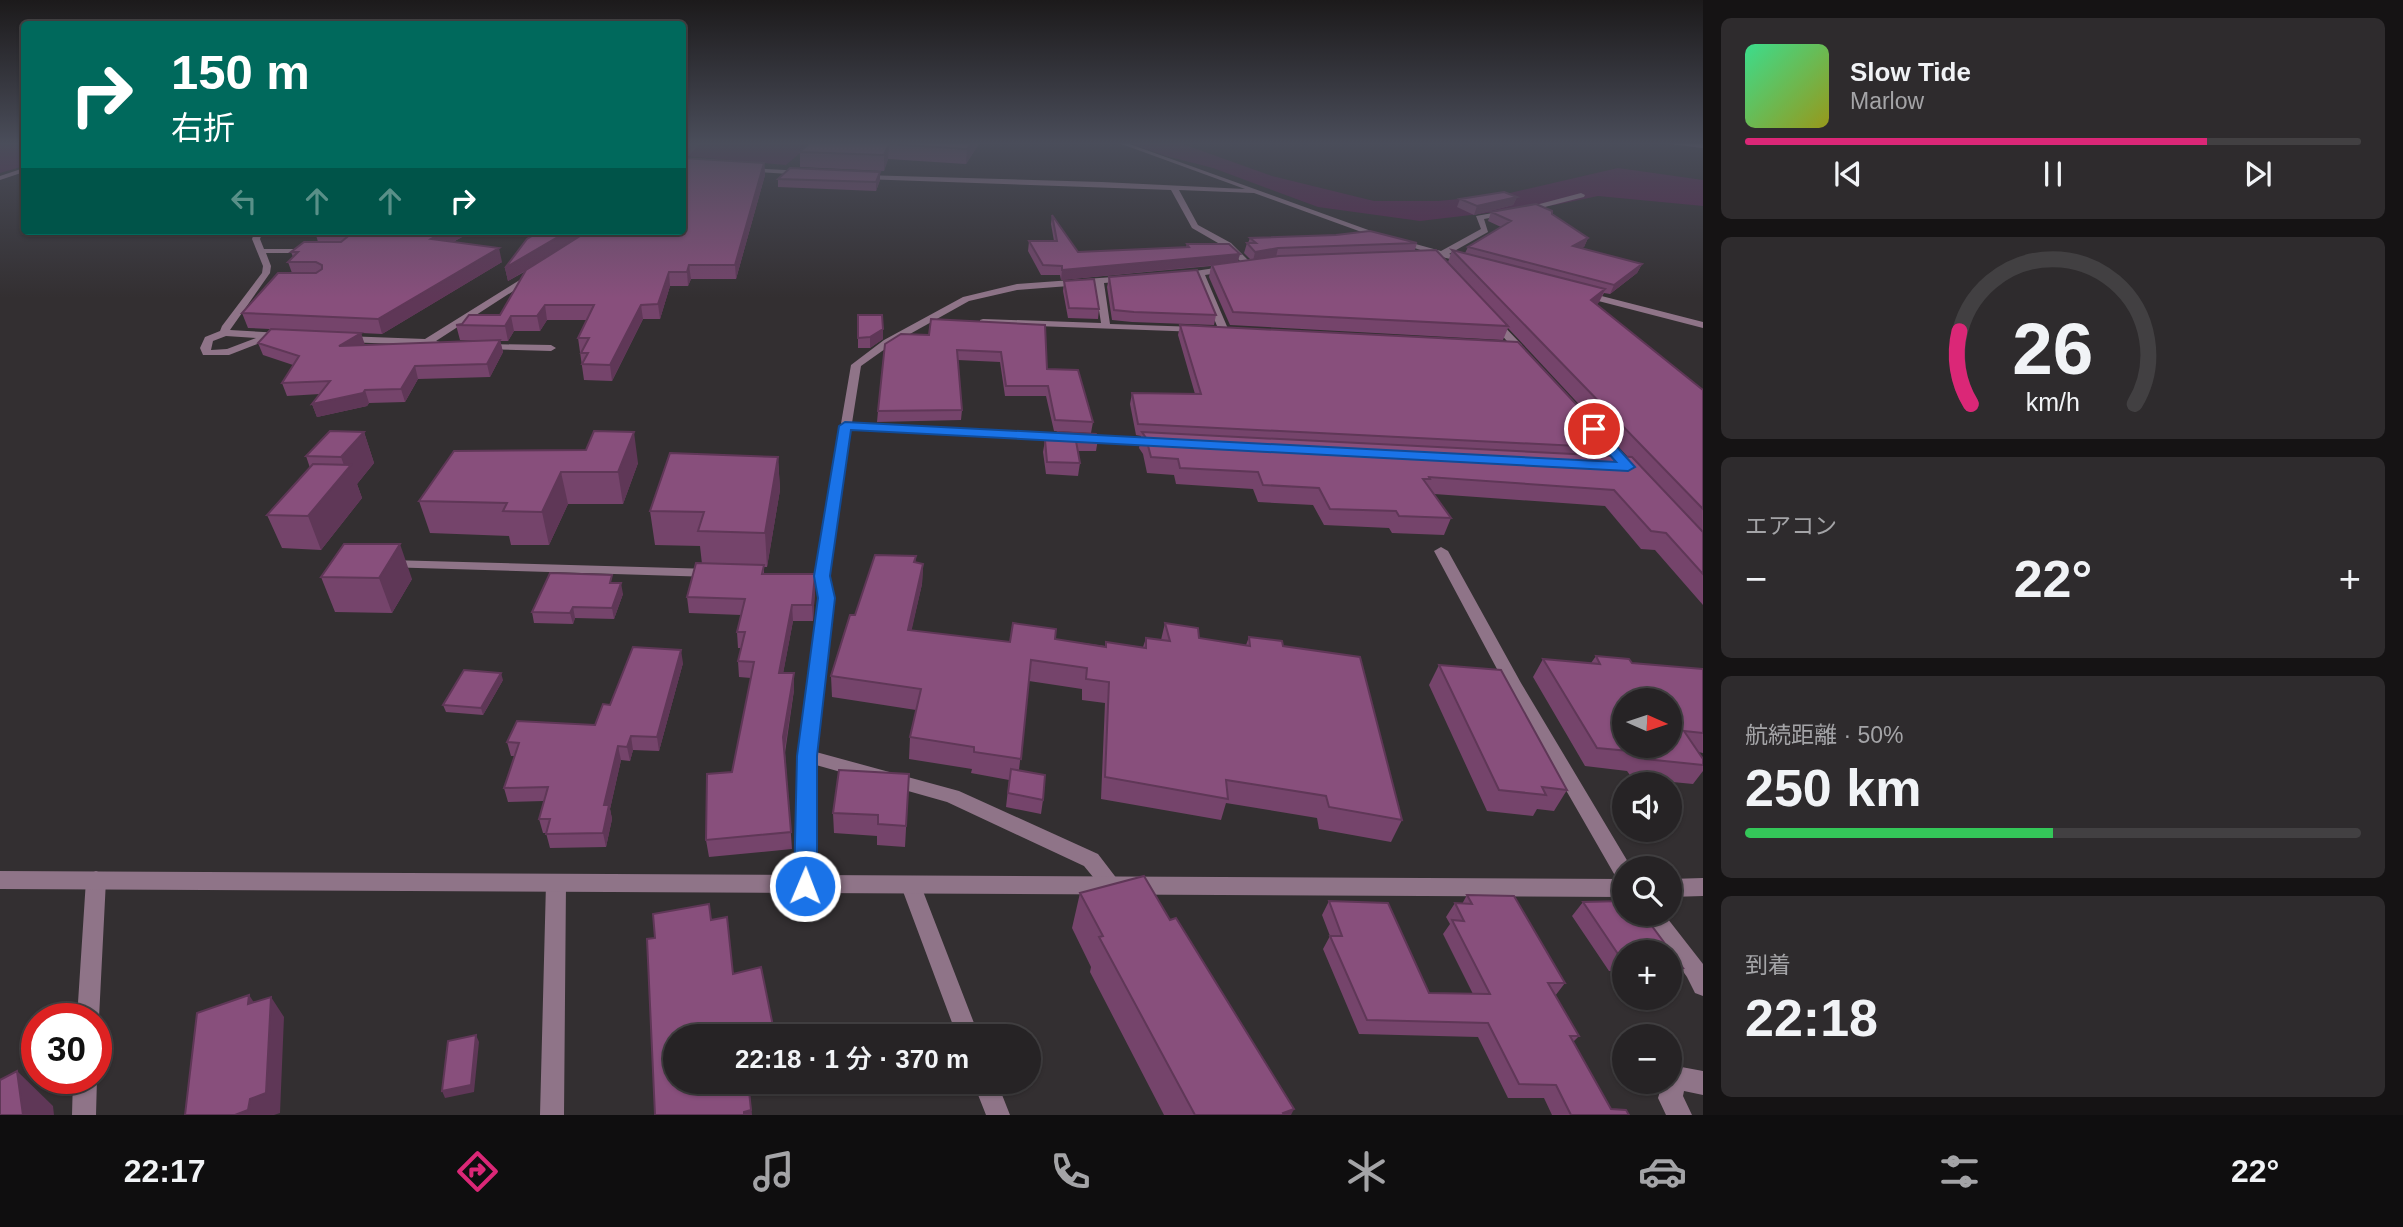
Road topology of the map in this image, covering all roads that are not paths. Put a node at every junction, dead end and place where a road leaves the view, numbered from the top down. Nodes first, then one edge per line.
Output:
1 (1177, 194) edge
2 (1268, 194) edge
3 (1581, 195) dead end
4 (258, 235) edge
5 (261, 251) junction
6 (321, 251) edge
7 (1439, 255) junction
8 (1418, 260) edge
9 (1264, 264) edge
10 (1250, 266) junction
11 (1481, 266) edge
12 (544, 268) edge
13 (1446, 270) edge
14 (1200, 274) junction
15 (1174, 277) edge
16 (1135, 279) edge
17 (1099, 281) junction
18 (260, 282) junction
19 (272, 282) edge
20 (1569, 290) edge
21 (1482, 308) edge
22 (928, 320) junction
23 (955, 321) edge
24 (969, 322) edge
25 (1703, 325) edge
26 (1106, 327) junction
27 (1224, 331) junction
28 (1237, 331) edge
29 (225, 333) junction
30 (269, 336) junction
31 (296, 336) edge
32 (338, 339) edge
33 (427, 342) junction
34 (460, 346) edge
35 (473, 346) edge
36 (1505, 346) edge
37 (1518, 347) junction
38 (551, 348) dead end
39 (1527, 356) edge
40 (845, 426) junction
41 (1167, 443) edge
42 (1441, 551) dead end
43 (375, 563) edge
44 (724, 573) edge
45 (807, 756) junction
46 (1614, 856) edge
47 (0, 880) edge
48 (96, 880) junction
49 (555, 883) junction
50 (805, 886) junction
51 (911, 886) junction
52 (1703, 887) edge
53 (1114, 888) junction
54 (1612, 888) edge
55 (1682, 888) edge
56 (1661, 926) edge
57 (1703, 986) edge
58 (89, 1003) edge
59 (963, 1024) edge
60 (1703, 1083) edge
61 (85, 1094) edge
62 (990, 1094) edge
63 (84, 1115) edge
64 (552, 1115) edge
65 (998, 1115) edge
66 (1680, 1115) edge

1 - 10 street
2 - 7 street
3 - 7 street
4 - 5 street
5 - 6 street
5 - 18 street
7 - 8 street
7 - 11 street
7 - 13 street
9 - 10 street
10 - 14 street
12 - 33 street
14 - 15 street
14 - 27 street
16 - 17 street
17 - 22 street
17 - 26 street
18 - 19 street
18 - 29 street
20 - 25 street
21 - 37 street
22 - 23 street
22 - 40 street
24 - 26 street
26 - 27 street
27 - 28 street
29 - 30 street
29 - 30 street
30 - 31 street
32 - 33 street
33 - 34 street
35 - 38 street
36 - 37 street
37 - 39 street
40 - 41 street
40 - 45 street
42 - 46 street
43 - 44 street
45 - 50 street
45 - 53 street
47 - 48 street
48 - 49 street
48 - 58 street
49 - 50 street
49 - 64 street
50 - 51 street
51 - 53 street
51 - 59 street
52 - 55 street
53 - 54 street
56 - 57 street
60 - 66 street
61 - 63 street
62 - 65 street

